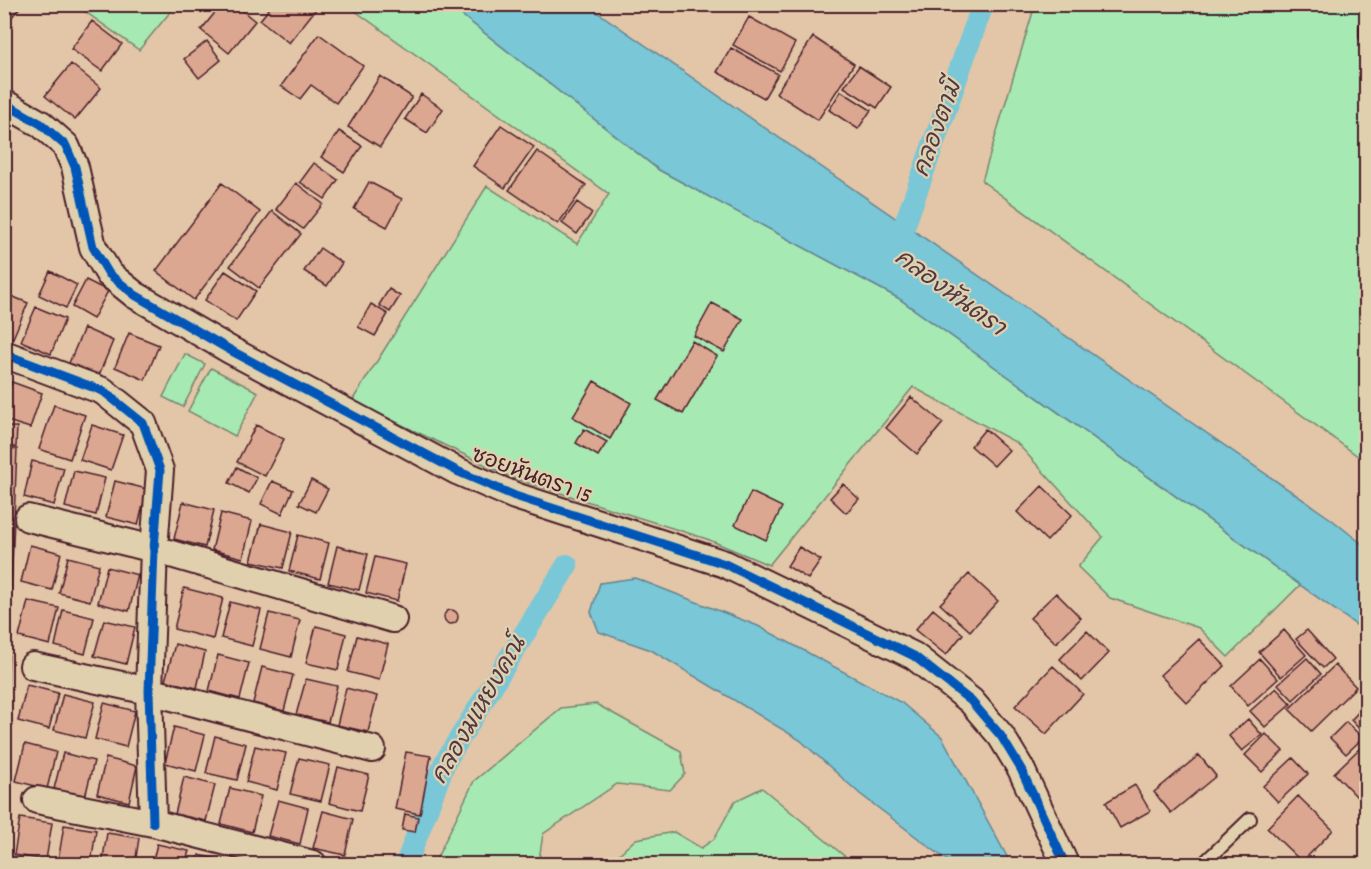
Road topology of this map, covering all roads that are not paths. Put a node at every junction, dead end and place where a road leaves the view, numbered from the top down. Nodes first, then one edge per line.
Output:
1 (1366, 28) edge
2 (1366, 36) edge
3 (4, 103) edge
4 (4, 354) edge
5 (28, 518) dead end
6 (154, 549) junction
7 (393, 619) dead end
8 (33, 666) dead end
9 (149, 691) junction
10 (372, 749) dead end
11 (37, 801) dead end
12 (1250, 819) dead end
13 (153, 823) junction
14 (305, 863) edge
15 (1065, 864) edge
16 (1203, 864) edge

1 - 2 lane
3 - 15 street, ซอยหันตรา 15
4 - 6 street
5 - 6 street
6 - 7 street
6 - 9 street
8 - 9 street
9 - 10 street
9 - 13 street
11 - 13 street
12 - 16 lane
13 - 14 street

